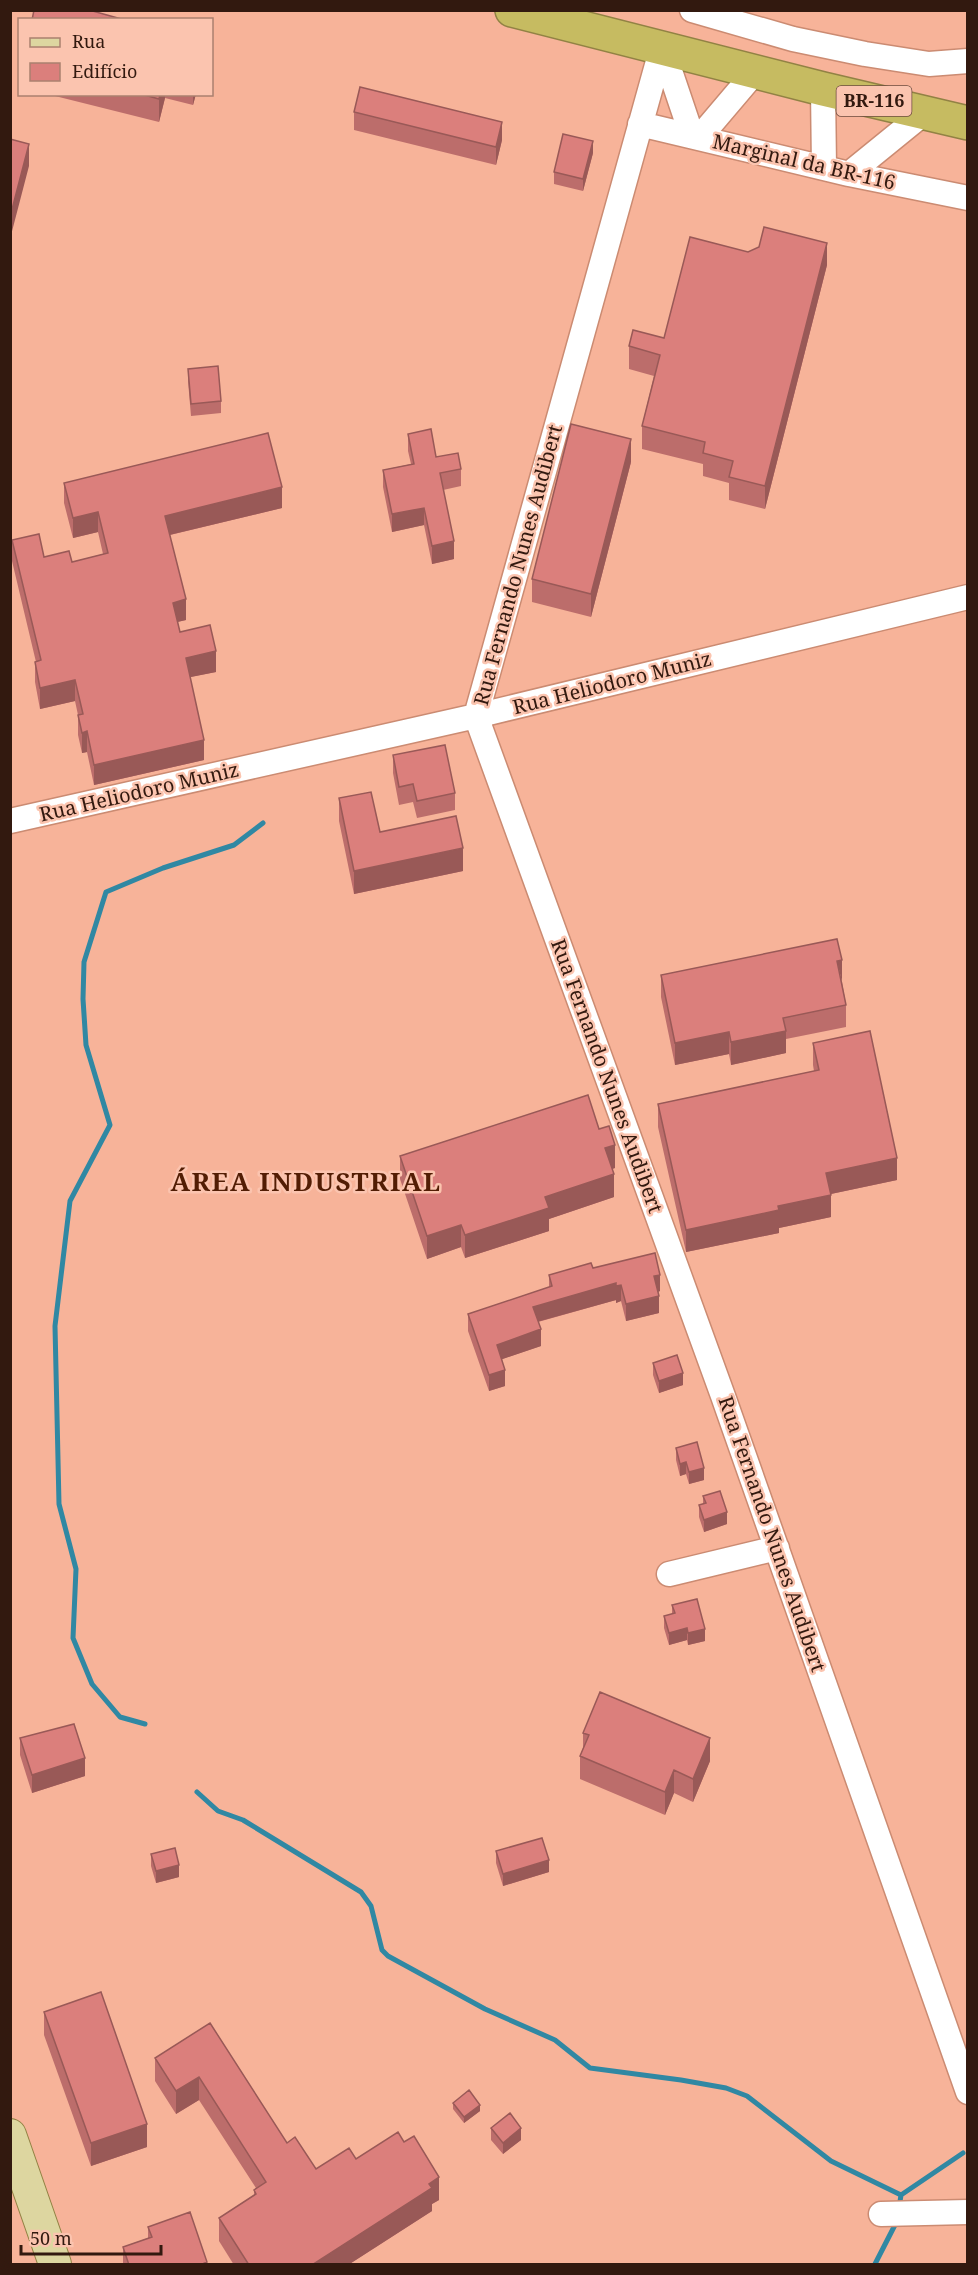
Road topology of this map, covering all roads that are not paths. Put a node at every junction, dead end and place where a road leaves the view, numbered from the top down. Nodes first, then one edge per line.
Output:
1 (512, 10) edge
2 (692, 10) edge
3 (662, 47) junction
4 (968, 61) edge
5 (755, 72) junction
6 (823, 89) junction
7 (924, 113) junction
8 (968, 123) edge
9 (640, 124) junction
10 (695, 137) junction
11 (824, 168) junction
12 (849, 174) junction
13 (968, 198) edge
14 (968, 597) edge
15 (476, 716) junction
16 (10, 821) edge
17 (777, 1548) junction
18 (669, 1574) dead end
19 (968, 2092) edge
20 (10, 2135) edge
21 (968, 2212) edge
22 (881, 2214) dead end
23 (55, 2265) edge

1 - 3 highway, BR-116
2 - 4 street
3 - 5 highway, BR-116
3 - 9 street, Rua Fernando Nunes Audibert
3 - 10 street
5 - 6 highway, BR-116
5 - 10 street
6 - 7 highway, BR-116
6 - 11 street
7 - 8 highway, BR-116
7 - 12 street
9 - 10 street, Marginal da BR-116
9 - 15 street, Rua Fernando Nunes Audibert
10 - 11 street, Marginal da BR-116
11 - 12 street, Marginal da BR-116
12 - 13 street, Marginal da BR-116
14 - 15 street, Rua Heliodoro Muniz
15 - 16 street, Rua Heliodoro Muniz
15 - 17 street, Rua Fernando Nunes Audibert
17 - 18 street
17 - 19 street, Rua Fernando Nunes Audibert
20 - 23 main road
21 - 22 street

